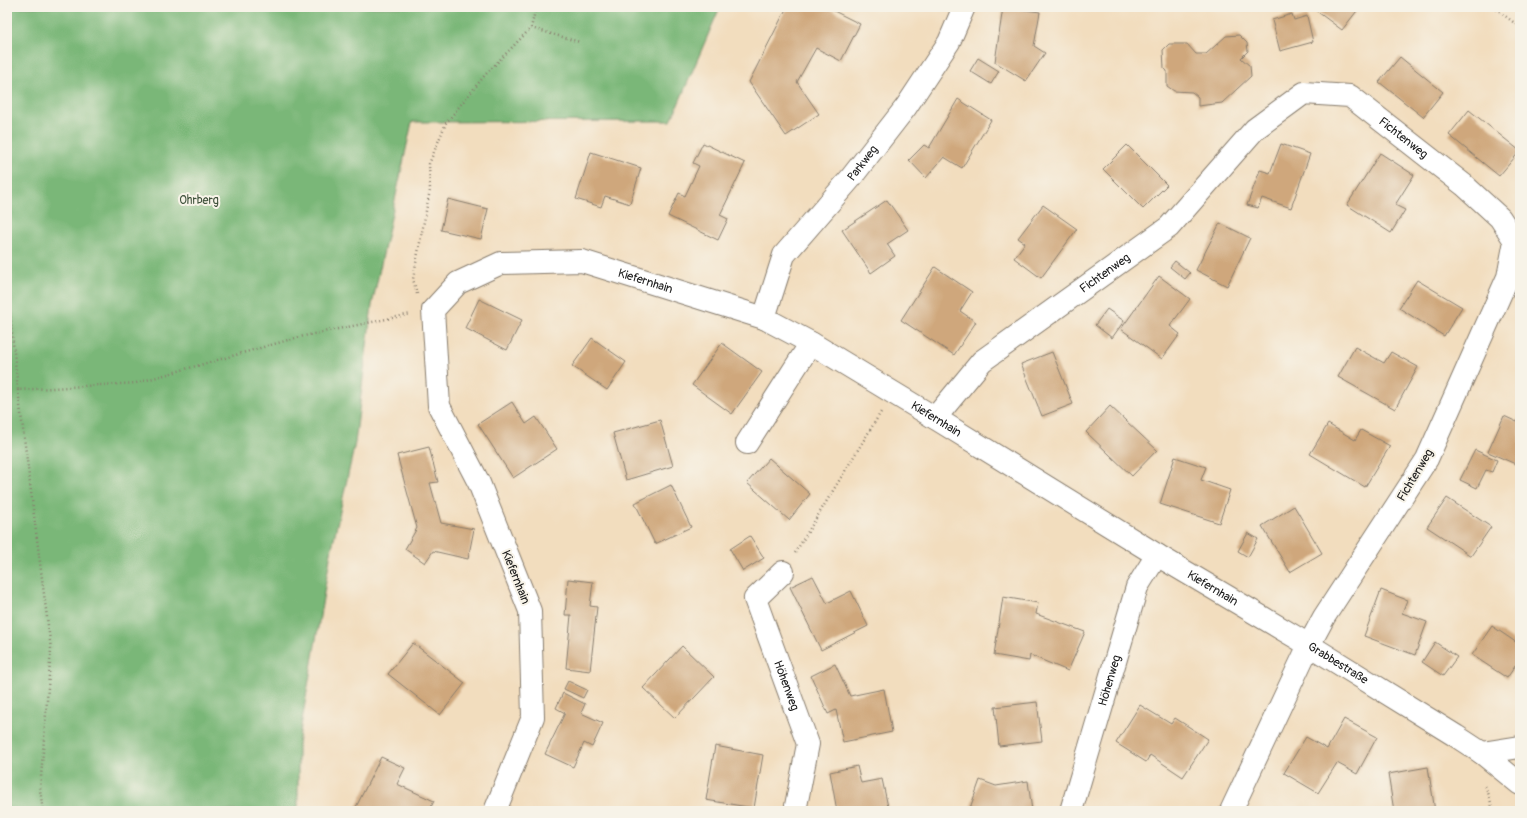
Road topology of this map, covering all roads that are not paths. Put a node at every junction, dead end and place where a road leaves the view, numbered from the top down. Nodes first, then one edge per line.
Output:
1 (964, 7) edge
2 (764, 318) junction
3 (811, 343) junction
4 (935, 418) junction
5 (746, 443) dead end
6 (1157, 555) junction
7 (783, 572) road end
8 (1309, 645) junction
9 (1520, 747) edge
10 (1482, 753) junction
11 (1520, 784) edge
12 (495, 811) edge
13 (795, 811) edge
14 (1071, 811) edge
15 (1231, 811) edge

1 - 2 street, Parkweg
2 - 3 street, Kiefernhain
2 - 12 street, Kiefernhain
3 - 4 street, Kiefernhain
3 - 5 street
4 - 6 street, Kiefernhain
4 - 8 street, Fichtenweg
6 - 8 street, Kiefernhain
6 - 14 street, Höhenweg
7 - 13 street, Höhenweg
8 - 10 street, Grabbestraße
8 - 15 street, Grabbestraße
9 - 10 street
10 - 11 street, Grabbestraße

